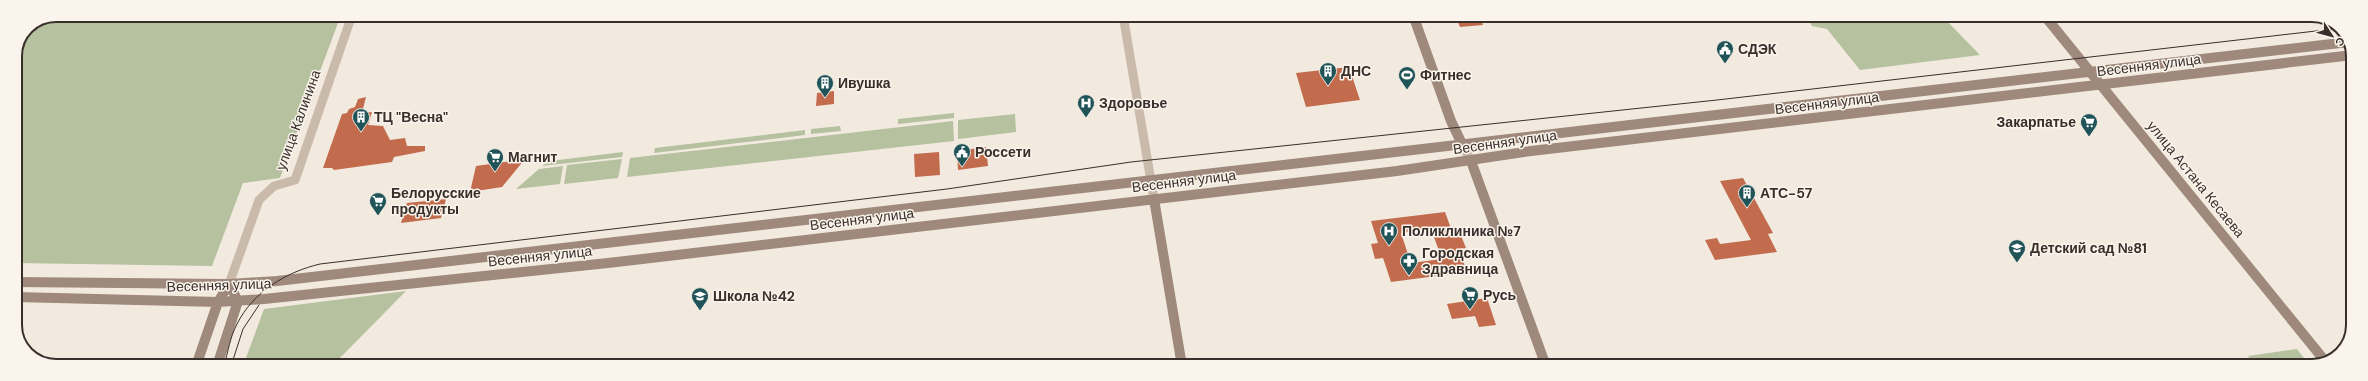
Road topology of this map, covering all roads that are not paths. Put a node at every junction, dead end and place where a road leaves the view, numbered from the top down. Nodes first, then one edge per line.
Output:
1 (350, 22) edge
2 (1124, 22) edge
3 (1416, 22) edge
4 (2050, 22) edge
5 (2343, 43) edge
6 (2346, 57) edge
7 (2091, 72) junction
8 (2101, 85) junction
9 (1462, 144) junction
10 (1471, 161) junction
11 (1152, 182) junction
12 (1154, 199) junction
13 (22, 282) edge
14 (229, 284) junction
15 (22, 297) edge
16 (238, 301) junction
17 (218, 302) junction
18 (2322, 357) edge
19 (198, 359) edge
20 (218, 359) edge
21 (1181, 359) edge
22 (1543, 359) edge

1 - 14 street, улица Калинина
2 - 11 street
3 - 9 street
4 - 7 street, улица Астана Кесаева
5 - 7 street, Весенняя улица
6 - 8 street, Весенняя улица
7 - 8 street, улица Астана Кесаева
7 - 9 street, Весенняя улица
8 - 10 street, Весенняя улица
8 - 18 street, улица Астана Кесаева
9 - 10 street
9 - 11 street, Весенняя улица
10 - 12 street, Весенняя улица
10 - 22 street
11 - 12 street
11 - 14 street, Весенняя улица
12 - 16 street, Весенняя улица
12 - 21 street
13 - 14 street, Весенняя улица
14 - 16 street
14 - 17 street, улица Калинина
15 - 17 street, Весенняя улица
16 - 17 street, Весенняя улица
16 - 20 street
17 - 19 street, улица Калинина

